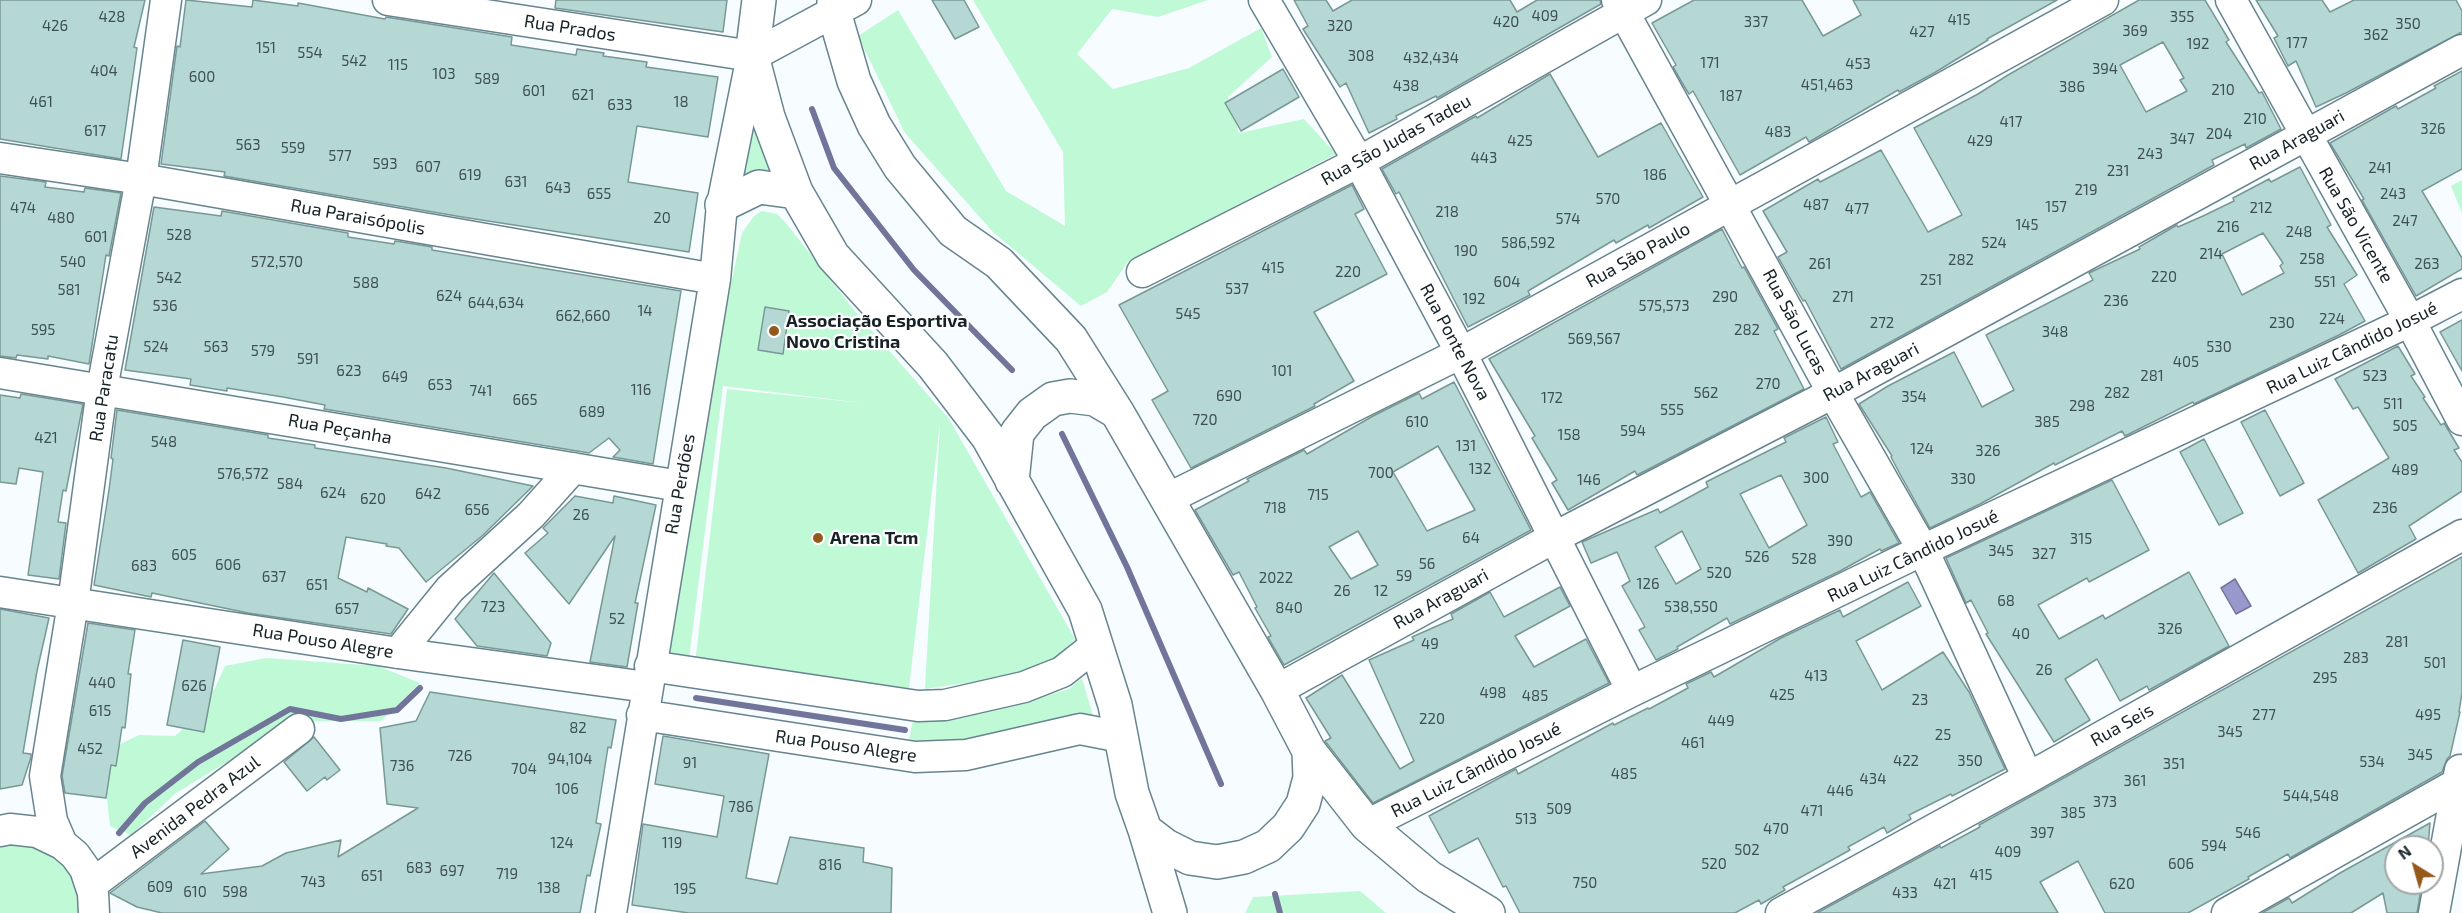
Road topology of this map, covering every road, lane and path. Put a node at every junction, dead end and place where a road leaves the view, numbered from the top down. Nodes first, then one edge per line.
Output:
1 (166, 0) edge
2 (388, 0) edge
3 (759, 0) edge
4 (1264, 0) edge
5 (2103, 0) edge
6 (2231, 0) edge
7 (841, 4) edge
8 (1629, 4) edge
9 (2462, 50) edge
10 (752, 56) junction
11 (2305, 135) junction
12 (0, 158) edge
13 (1359, 162) junction
14 (141, 178) junction
15 (796, 192) junction
16 (1730, 203) junction
17 (722, 205) junction
18 (1142, 272) dead end
19 (715, 279) junction
20 (2462, 294) edge
21 (2410, 321) junction
22 (1461, 353) junction
23 (0, 373) edge
24 (102, 389) junction
25 (1833, 393) junction
26 (1117, 412) junction
27 (2462, 420) edge
28 (573, 468) junction
29 (1012, 481) junction
30 (680, 486) junction
31 (1167, 499) junction
32 (2462, 535) edge
33 (1555, 537) junction
34 (1923, 550) junction
35 (0, 592) edge
36 (73, 603) junction
37 (1096, 645) junction
38 (398, 653) junction
39 (646, 689) junction
40 (1277, 690) junction
41 (1632, 691) junction
42 (299, 729) dead end
43 (1121, 738) junction
44 (1309, 751) junction
45 (2461, 775) edge
46 (45, 776) junction
47 (2028, 778) junction
48 (1367, 825) junction
49 (5, 830) edge
50 (1145, 830) junction
51 (62, 843) junction
52 (93, 897) edge
53 (115, 913) edge
54 (611, 913) edge
55 (1170, 913) edge
56 (1488, 913) edge
57 (1781, 913) edge
58 (2227, 913) edge
59 (2434, 913) edge

1 - 14 street, Rua Paracatu
2 - 10 street, Rua Prados
3 - 10 main road
4 - 13 street, Rua Ponte Nova
5 - 16 street, Rua São Paulo
6 - 11 street, Rua São Vicente
7 - 10 street
7 - 26 main road
8 - 13 street, Rua São Judas Tadeu
8 - 16 street, Rua São Lucas
9 - 11 street, Rua Araguari
10 - 15 main road
10 - 17 street, Rua Perdões
11 - 21 street, Rua São Vicente
11 - 25 street, Rua Araguari
12 - 14 street, Rua Paraisópolis
13 - 18 street, Rua São Judas Tadeu
13 - 22 street, Rua Ponte Nova
14 - 19 street, Rua Paraisópolis
14 - 24 street, Rua Paracatu
15 - 17 main road
15 - 29 main road
16 - 22 street, Rua São Paulo
16 - 25 street, Rua São Lucas
17 - 19 street, Rua Perdões
19 - 30 street, Rua Perdões
20 - 21 street, Rua Luiz Cândido Josué
21 - 27 street, Rua São Vicente
21 - 34 street, Rua Luiz Cândido Josué
22 - 31 street, Rua São Paulo
22 - 33 street, Rua Ponte Nova
23 - 24 street, Rua Peçanha
24 - 28 street, Rua Peçanha
24 - 36 street, Rua Paracatu
25 - 33 street, Rua Araguari
25 - 34 street, Rua São Lucas
26 - 29 main road
26 - 31 main road
28 - 30 street, Rua Peçanha
28 - 38 street
29 - 37 main road
30 - 39 street, Rua Perdões
31 - 40 main road
32 - 47 street, Rua Seis
33 - 40 street, Rua Araguari
33 - 41 street, Rua Ponte Nova
34 - 41 street, Rua Luiz Cândido Josué
34 - 47 street, Rua São Lucas
35 - 36 street, Rua Pouso Alegre
36 - 38 street, Rua Pouso Alegre
36 - 46 street, Rua Paracatu
37 - 39 street, Rua Pouso Alegre
37 - 43 main road
38 - 39 street, Rua Pouso Alegre
39 - 43 street, Rua Pouso Alegre
39 - 54 street, Rua Perdões
40 - 44 main road
41 - 48 street, Rua Luiz Cândido Josué
42 - 52 street, Avenida Pedra Azul
43 - 50 main road
44 - 48 main road
44 - 50 main road
45 - 58 street
45 - 59 street
46 - 49 street, Rua Paracatu
46 - 51 street, Rua Paracatu
47 - 57 street, Rua Seis
48 - 56 main road
49 - 51 street
50 - 55 main road
51 - 52 street
52 - 53 street

